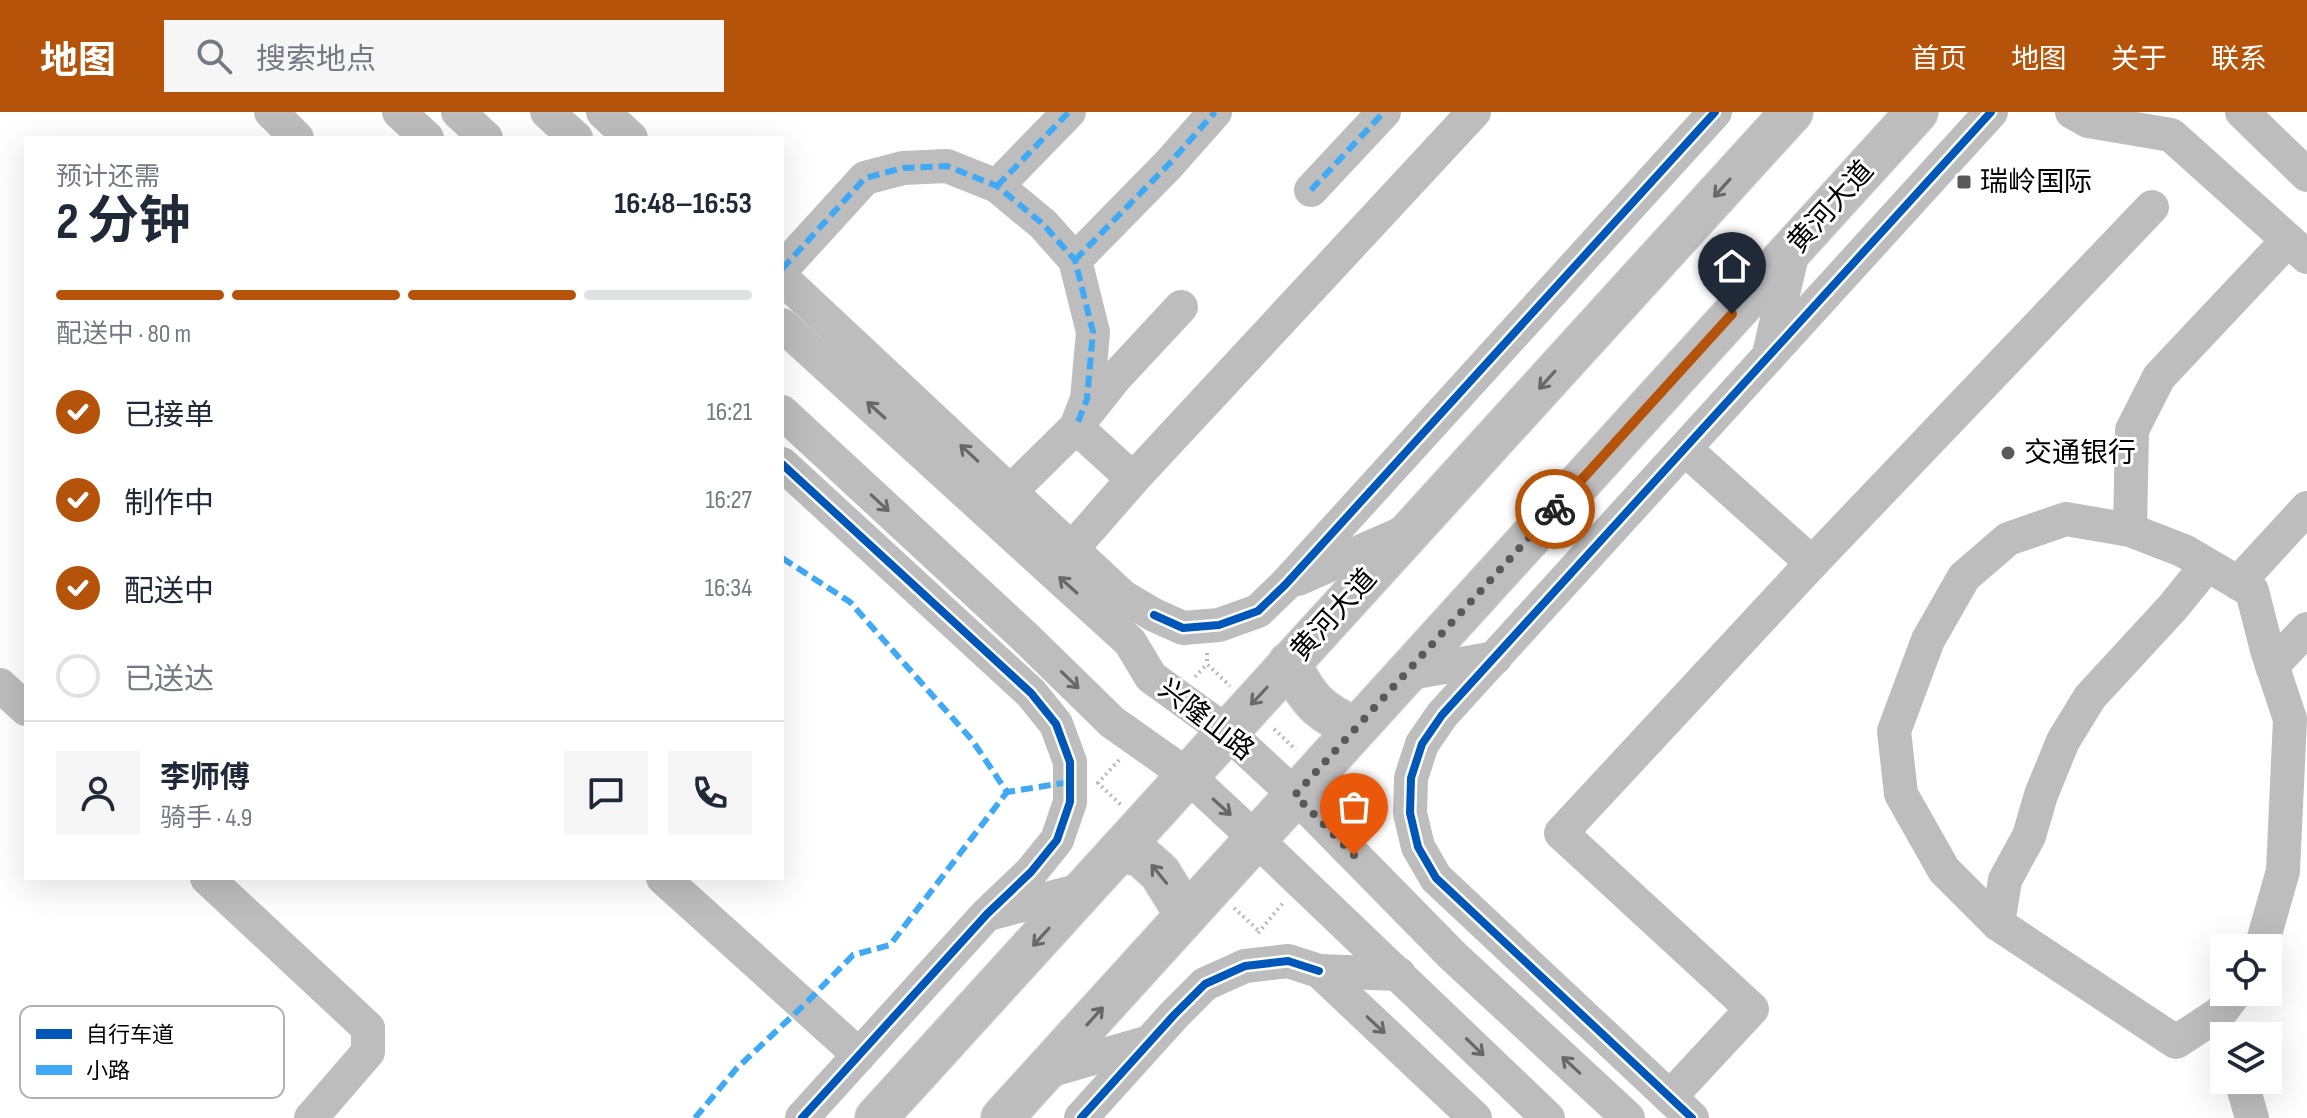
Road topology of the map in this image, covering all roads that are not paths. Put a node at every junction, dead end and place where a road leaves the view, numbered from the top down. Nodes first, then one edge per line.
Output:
1 (271, 112) edge
2 (399, 112) edge
3 (458, 112) edge
4 (547, 112) edge
5 (603, 112) edge
6 (1069, 112) edge
7 (1215, 112) edge
8 (1384, 112) edge
9 (1474, 112) edge
10 (1715, 112) edge
11 (1917, 112) edge
12 (1991, 112) edge
13 (2072, 112) edge
14 (2242, 112) edge
15 (1782, 118) edge
16 (295, 136) edge
17 (425, 136) edge
18 (484, 136) edge
19 (574, 136) edge
20 (629, 136) edge
21 (2307, 175) edge
22 (997, 186) junction
23 (1311, 190) dead end
24 (2152, 207) dead end
25 (1794, 247) junction
26 (2297, 249) edge
27 (1075, 260) junction
28 (784, 267) edge
29 (784, 280) edge
30 (1181, 307) dead end
31 (784, 327) edge
32 (1768, 358) junction
33 (784, 414) edge
34 (1076, 427) junction
35 (1685, 449) junction
36 (784, 471) edge
37 (1133, 479) junction
38 (1010, 492) junction
39 (2307, 508) edge
40 (1411, 529) junction
41 (2130, 530) junction
42 (1081, 558) junction
43 (1812, 563) junction
44 (2207, 565) junction
45 (2238, 583) junction
46 (1286, 584) junction
47 (2307, 629) edge
48 (1024, 636) junction
49 (1130, 642) junction
50 (1495, 658) junction
51 (1289, 663) junction
52 (2272, 666) junction
53 (1405, 674) junction
54 (1151, 677) junction
55 (0, 685) edge
56 (1031, 693) junction
57 (24, 707) edge
58 (1238, 719) junction
59 (1112, 722) junction
60 (1356, 728) junction
61 (1187, 775) junction
62 (1306, 783) junction
63 (1256, 839) junction
64 (1118, 852) junction
65 (1368, 869) junction
66 (2295, 876) edge
67 (1436, 878) junction
68 (209, 880) edge
69 (665, 880) edge
70 (1085, 889) junction
71 (1331, 910) junction
72 (987, 914) junction
73 (1186, 915) junction
74 (1998, 924) junction
75 (2268, 934) edge
76 (1453, 956) junction
77 (1319, 971) junction
78 (1399, 974) junction
79 (2228, 1014) edge
80 (1149, 1042) junction
81 (859, 1055) junction
82 (1042, 1073) junction
83 (2245, 1094) edge
84 (1681, 1108) edge
85 (311, 1118) edge
86 (802, 1118) edge
87 (876, 1118) edge
88 (1002, 1118) edge
89 (1081, 1118) edge
90 (1475, 1118) edge
91 (1548, 1118) edge
92 (1628, 1118) edge
93 (2252, 1118) edge

1 - 16 street
2 - 17 street
3 - 18 street
4 - 19 street
5 - 20 street
6 - 22 street
7 - 27 street
8 - 23 street
9 - 37 street
10 - 46 street
11 - 25 main road, 黄河大道
12 - 32 street
13 - 26 street
14 - 21 street
15 -> 40 main road, 黄河大道
22 - 27 street
22 - 28 street
24 - 43 street
25 - 32 street
25 - 53 main road, 黄河大道
26 - 41 street
27 - 34 street
38 -> 29 street
30 - 34 street
49 -> 31 street, 兴隆山路
32 - 35 street
33 -> 48 street, 兴隆山路
34 - 37 street
34 - 38 street
35 - 43 street
35 - 50 street
36 - 56 street
37 - 42 street
38 - 42 street
39 - 45 street
40 - 46 street
40 - 51 main road, 黄河大道
41 - 44 street
41 - 74 street
42 - 46 street
42 - 49 street
43 - 84 street
44 - 45 street
44 - 74 street
45 - 52 street
47 - 52 street
48 - 56 street
48 -> 59 street, 兴隆山路
49 - 54 street, 兴隆山路
50 - 53 street
50 - 67 street
51 -> 58 main road, 黄河大道
51 - 60 main road
52 - 66 street
53 - 60 main road, 黄河大道
54 - 58 street, 兴隆山路
54 - 59 street
55 - 57 street
56 - 72 street
58 - 61 main road, 黄河大道
58 - 62 street, 兴隆山路
59 - 61 street, 兴隆山路
60 - 62 main road, 黄河大道
61 -> 63 street, 兴隆山路
61 - 64 main road, 黄河大道
62 - 63 main road, 黄河大道
62 - 65 street, 兴隆山路
63 - 71 street, 兴隆山路
63 - 73 main road, 黄河大道
64 - 70 main road, 黄河大道
73 -> 64 main road
65 - 71 street
65 - 76 street, 兴隆山路
66 - 75 street
67 - 76 street
67 - 84 street
68 - 85 street
69 - 81 street
70 - 72 street
70 -> 87 main road, 黄河大道
71 - 78 street, 兴隆山路
72 - 81 street
82 -> 73 main road, 黄河大道
74 - 79 street
92 -> 76 street, 兴隆山路
77 - 78 street
77 - 80 street
77 -> 90 street
78 -> 91 street, 兴隆山路
80 - 82 street
80 - 89 street
81 - 86 street
82 - 88 main road, 黄河大道
83 - 93 street

